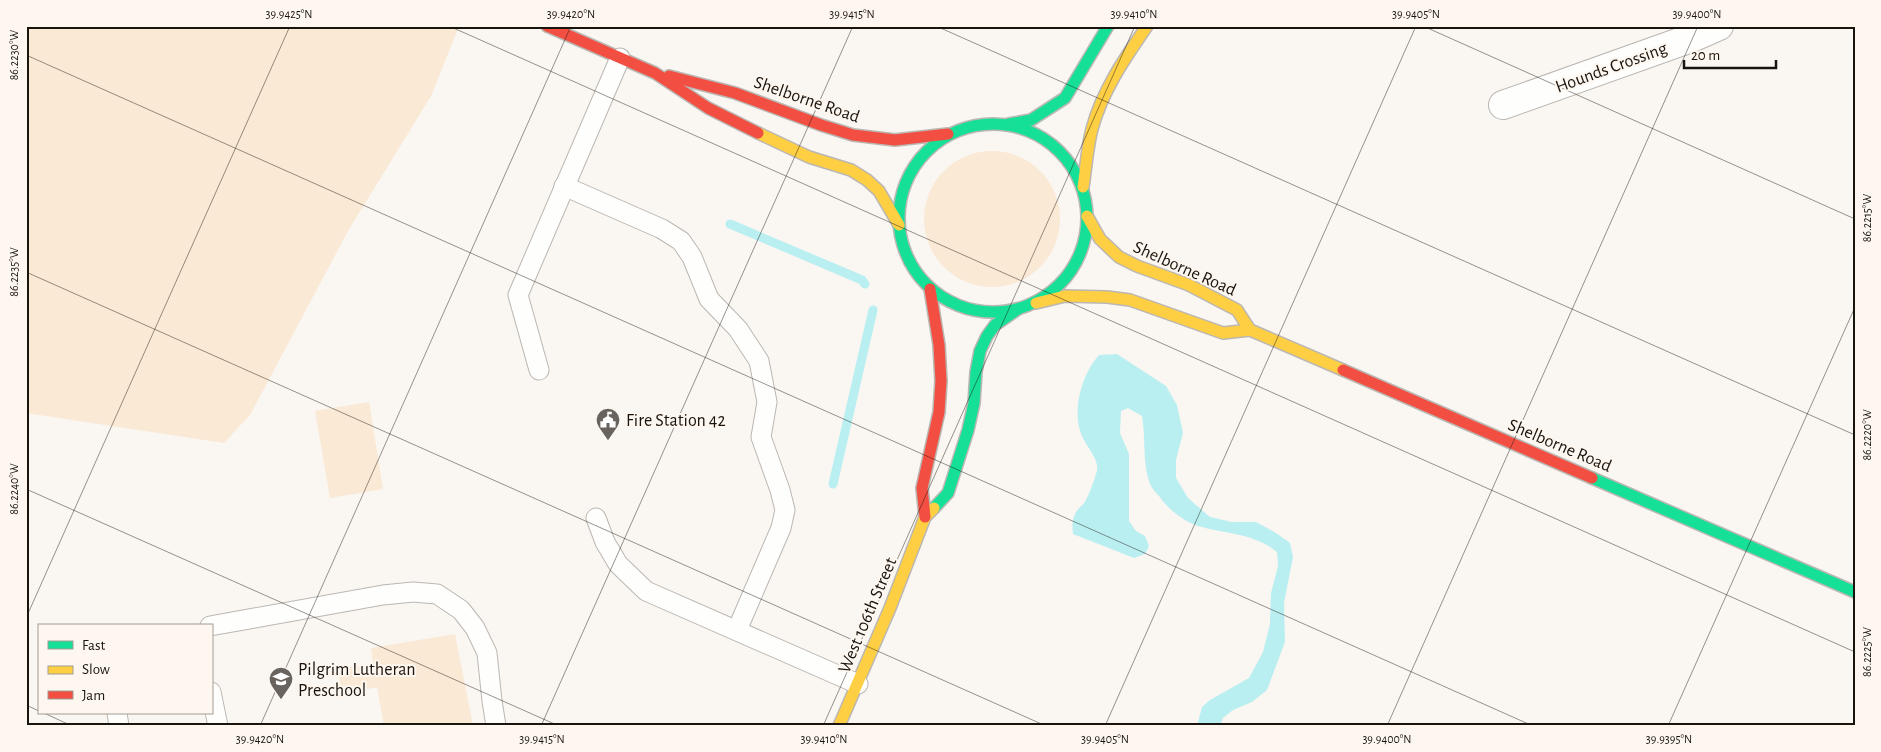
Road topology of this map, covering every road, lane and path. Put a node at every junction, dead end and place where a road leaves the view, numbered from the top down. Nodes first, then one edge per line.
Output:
1 (547, 26) edge
2 (1108, 26) edge
3 (1147, 26) edge
4 (1719, 26) edge
5 (620, 58) junction
6 (655, 73) junction
7 (1503, 105) dead end
8 (1009, 124) junction
9 (950, 134) junction
10 (564, 186) junction
11 (1083, 187) junction
12 (1088, 216) junction
13 (899, 225) junction
14 (930, 288) junction
15 (1036, 303) junction
16 (1018, 309) junction
17 (1250, 330) junction
18 (539, 370) dead end
19 (925, 516) junction
20 (596, 518) dead end
21 (1855, 592) edge
22 (212, 626) edge
23 (737, 630) junction
24 (858, 684) junction
25 (212, 697) edge
26 (218, 726) edge
27 (496, 726) edge
28 (840, 726) edge

1 - 5 street, Shelborne Road
2 - 8 street
3 - 11 street
4 - 7 street, Hounds Crossing
5 - 6 street, Shelborne Road
5 - 10 lane
6 - 9 street, Shelborne Road
6 - 13 street, Shelborne Road
8 - 9 street
8 - 11 street
9 - 13 street
10 - 18 lane
10 - 23 lane
11 - 12 street
12 - 15 street
12 - 17 street, Shelborne Road
13 - 14 street
14 - 16 street
14 - 19 street, West 106th Street
15 - 16 street
15 - 17 street, Shelborne Road
16 - 19 street, West 106th Street
17 - 21 street, Shelborne Road
19 - 24 street, West 106th Street
20 - 23 lane
22 - 27 lane
23 - 24 lane
24 - 28 street, West 106th Street
25 - 26 lane

